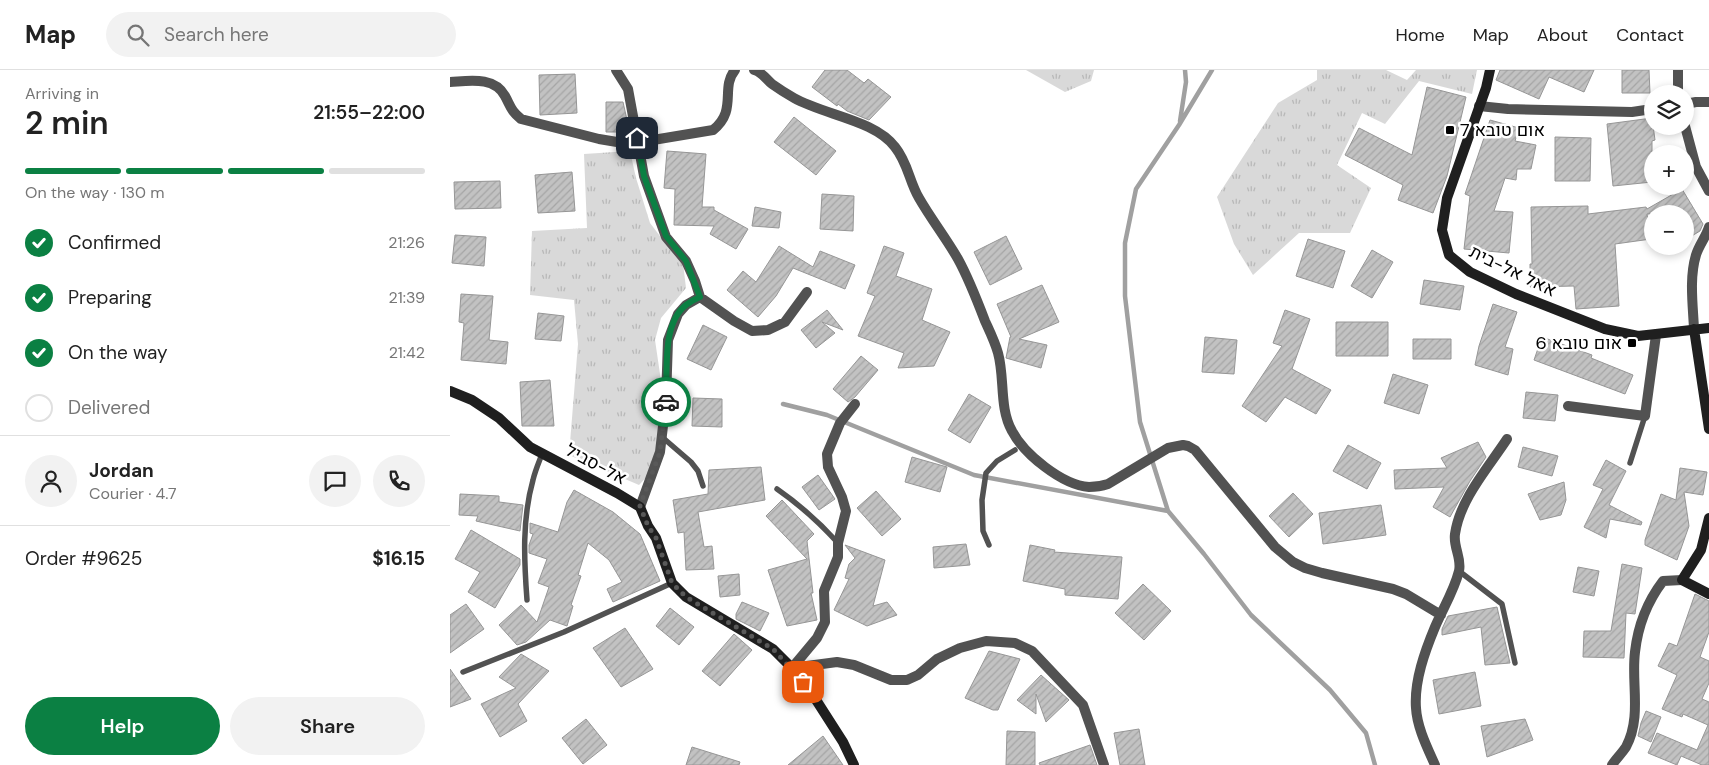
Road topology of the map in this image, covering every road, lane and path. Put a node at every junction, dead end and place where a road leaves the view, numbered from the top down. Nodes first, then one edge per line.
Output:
1 (616, 70) edge
2 (735, 70) edge
3 (754, 70) edge
4 (1490, 70) edge
5 (1678, 70) edge
6 (450, 82) edge
7 (1678, 85) edge
8 (1694, 102) edge
9 (1709, 102) edge
10 (1479, 106) junction
11 (1644, 110) edge
12 (1687, 135) edge
13 (638, 144) junction
14 (1709, 191) edge
15 (1709, 227) edge
16 (1706, 242) edge
17 (808, 292) dead end
18 (700, 297) junction
19 (1709, 328) edge
20 (1694, 329) junction
21 (1656, 334) junction
22 (450, 391) edge
23 (855, 404) dead end
24 (1568, 406) dead end
25 (1645, 416) junction
26 (1709, 429) edge
27 (662, 437) junction
28 (1507, 439) dead end
29 (1015, 450) dead end
30 (542, 454) junction
31 (1630, 463) dead end
32 (703, 486) dead end
33 (777, 489) dead end
34 (640, 506) junction
35 (1709, 518) edge
36 (838, 543) junction
37 (989, 545) dead end
38 (1459, 571) junction
39 (1682, 580) junction
40 (672, 583) junction
41 (1709, 594) edge
42 (527, 600) dead end
43 (1441, 615) junction
44 (1516, 663) dead end
45 (792, 668) junction
46 (463, 672) dead end
47 (854, 765) edge
48 (1104, 765) edge
49 (1435, 765) edge
50 (1612, 765) edge

1 - 13 street
2 - 13 street
3 - 43 street
4 - 10 street, אאל אל-בית
5 - 7 street
6 - 13 street
8 - 9 street
10 - 11 street
10 - 21 street, אאל אל-בית
12 - 14 street
13 - 18 street
15 - 16 street
16 - 20 street
17 - 18 street
18 - 27 street
19 - 20 street, אאל אל-בית
20 - 21 street, אאל אל-בית
20 - 26 street
21 - 25 street
22 - 30 street, אל-סביל
23 - 36 street
24 - 25 street
25 - 31 lane
27 - 32 lane
27 - 34 street
28 - 38 street
29 - 37 lane
30 - 34 street, אל-סביל
30 - 42 lane
33 - 36 lane
34 - 40 street, אל-סביל
35 - 39 street
36 - 45 street
38 - 43 street
38 - 44 lane
39 - 41 street
39 - 50 street
40 - 45 street, אל-סביל
40 - 46 lane
43 - 49 street
45 - 47 street, אל-סביל
45 - 48 street

